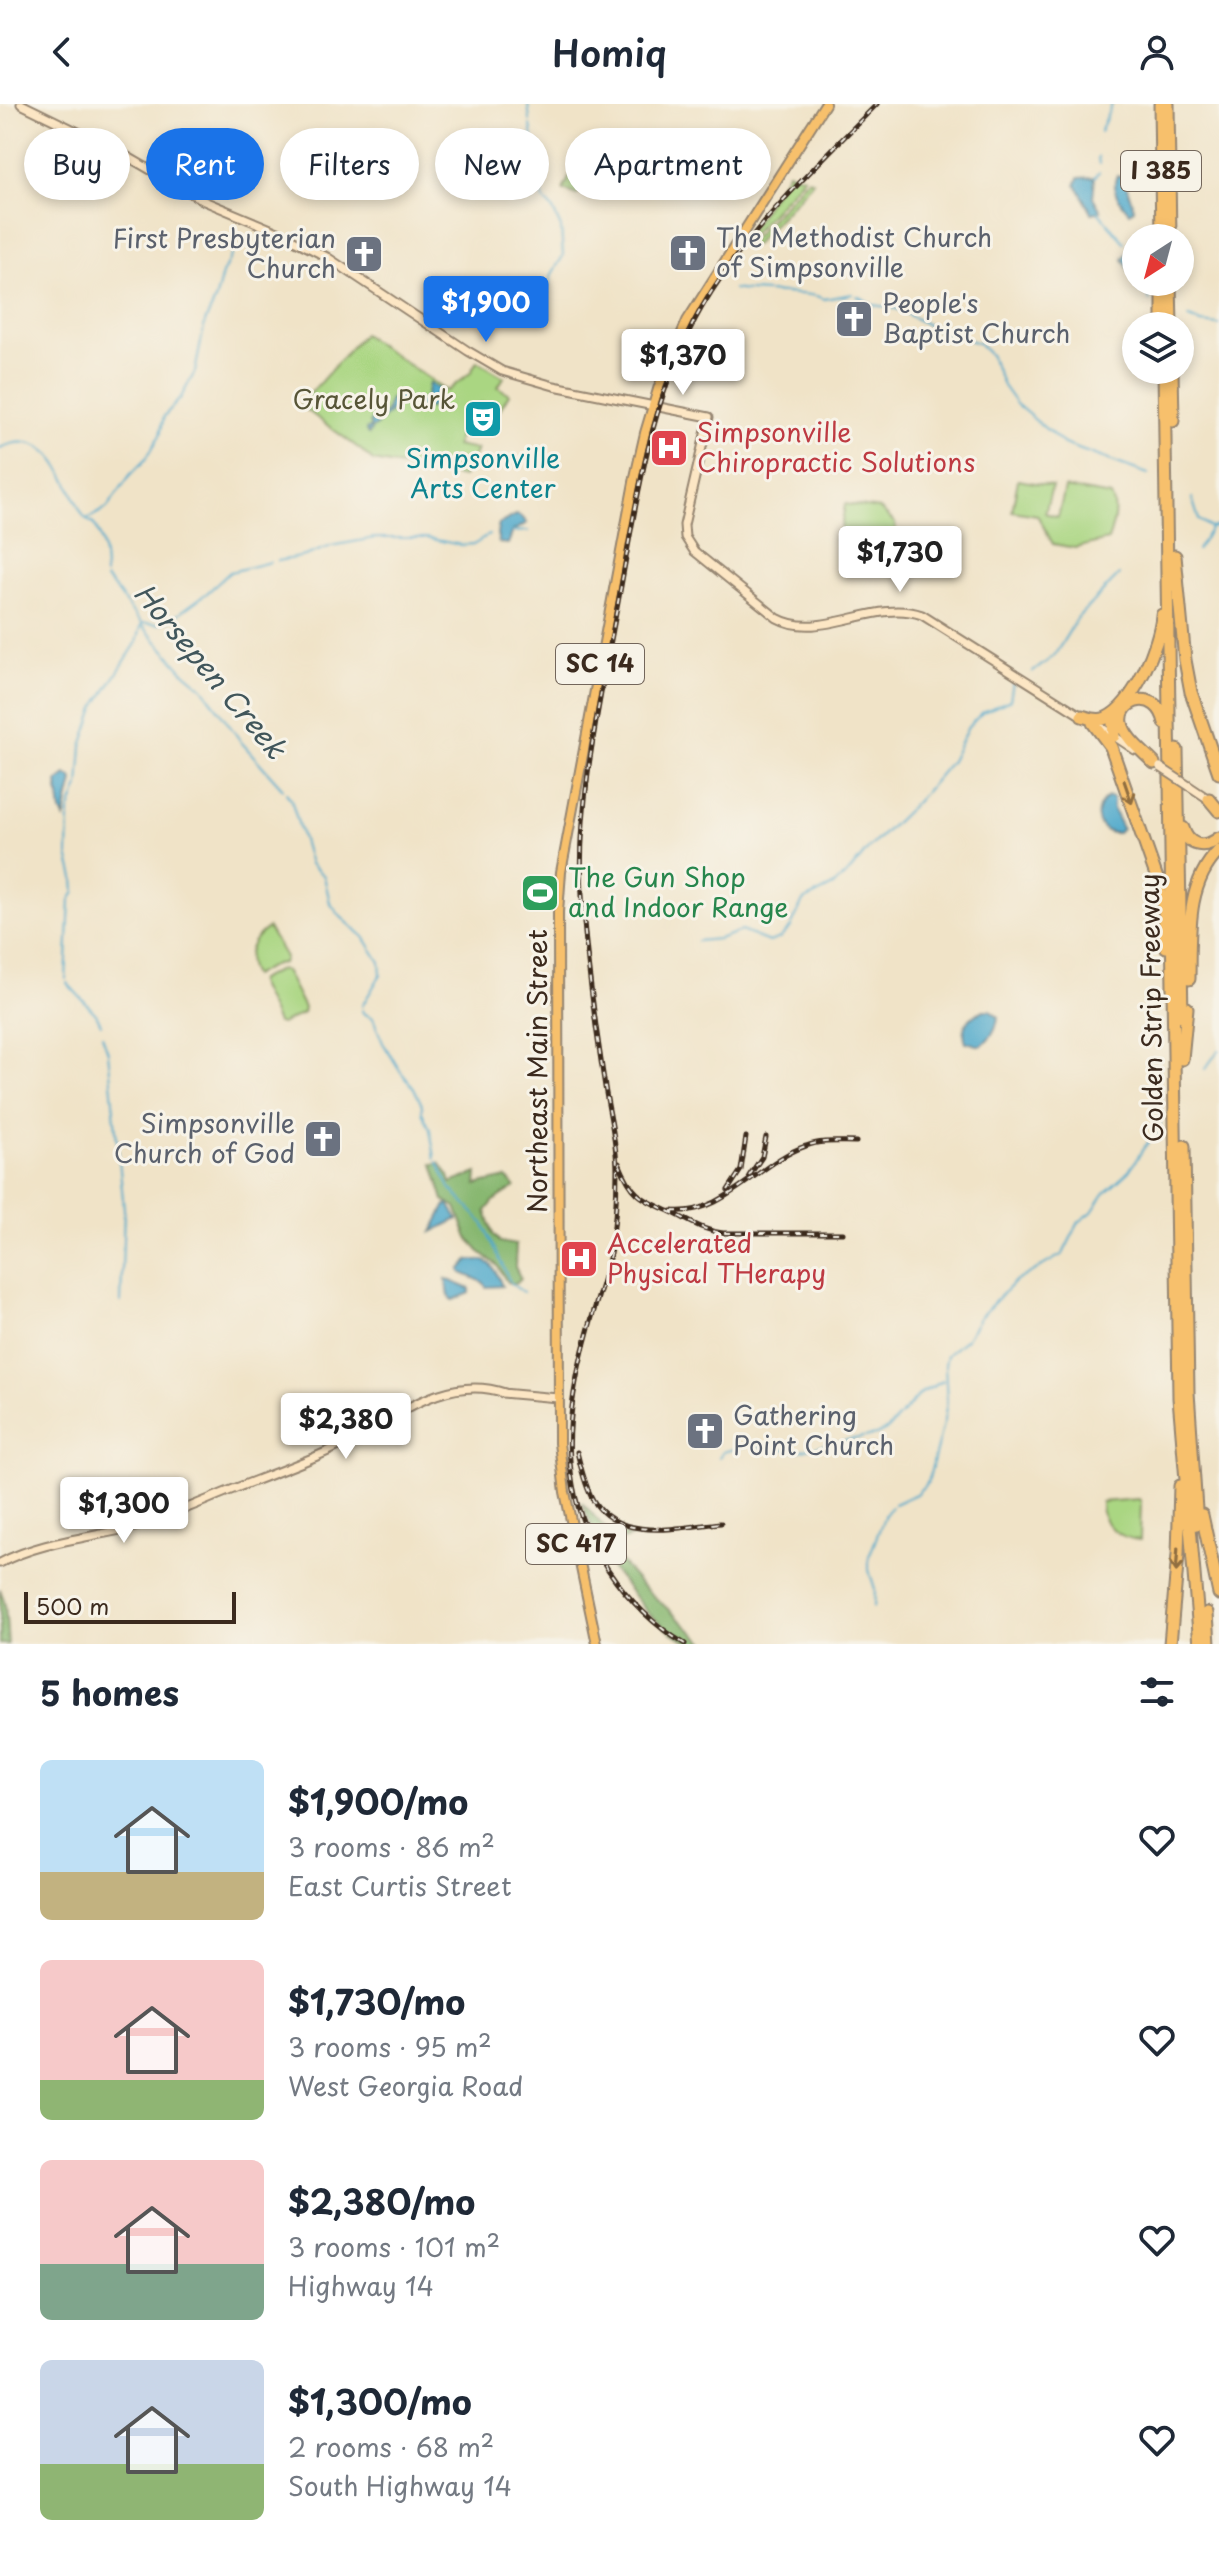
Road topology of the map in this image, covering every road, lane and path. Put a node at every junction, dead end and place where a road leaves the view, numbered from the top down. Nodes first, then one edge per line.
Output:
1 (21, 104) edge
2 (825, 104) edge
3 (1160, 104) edge
4 (1168, 104) edge
5 (1162, 224) edge
6 (1170, 224) edge
7 (1165, 384) edge
8 (1172, 384) edge
9 (652, 407) junction
10 (1171, 558) junction
11 (1118, 708) junction
12 (1082, 716) junction
13 (1093, 723) junction
14 (1114, 736) junction
15 (1170, 754) junction
16 (1157, 765) junction
17 (1219, 773) edge
18 (1216, 805) edge
19 (1180, 812) junction
20 (1219, 838) edge
21 (1219, 851) edge
22 (1175, 1041) junction
23 (1182, 1059) junction
24 (558, 1398) junction
25 (1179, 1398) junction
26 (1194, 1471) junction
27 (0, 1563) edge
28 (1219, 1594) edge
29 (597, 1644) edge
30 (1170, 1644) edge
31 (1200, 1644) edge
32 (1209, 1644) edge

1 - 9 main road
2 - 9 main road, SC 14
3 - 5 highway, I 385
4 - 6 highway, I 385
7 - 10 highway, Golden Strip Freeway
8 - 10 highway, Golden Strip Freeway
9 - 12 main road
9 - 24 main road, Northeast Main Street / SC 14
10 - 11 highway
10 - 15 highway, Golden Strip Freeway
10 - 17 highway
10 - 19 highway, Golden Strip Freeway
11 - 12 highway
11 - 14 highway
12 - 13 main road
13 - 14 main road
13 -> 22 highway
14 - 16 main road
15 - 16 highway
15 - 22 highway, Golden Strip Freeway
16 - 18 main road, bridge
19 - 20 highway
19 - 23 highway, Golden Strip Freeway
21 - 23 highway
22 - 25 highway, Golden Strip Freeway
23 - 26 highway, Golden Strip Freeway
24 - 27 main road
24 - 29 main road, Northeast Main Street / SC 417
25 -> 30 highway
25 - 31 highway, Golden Strip Freeway
26 - 28 highway
26 - 32 highway, Golden Strip Freeway

